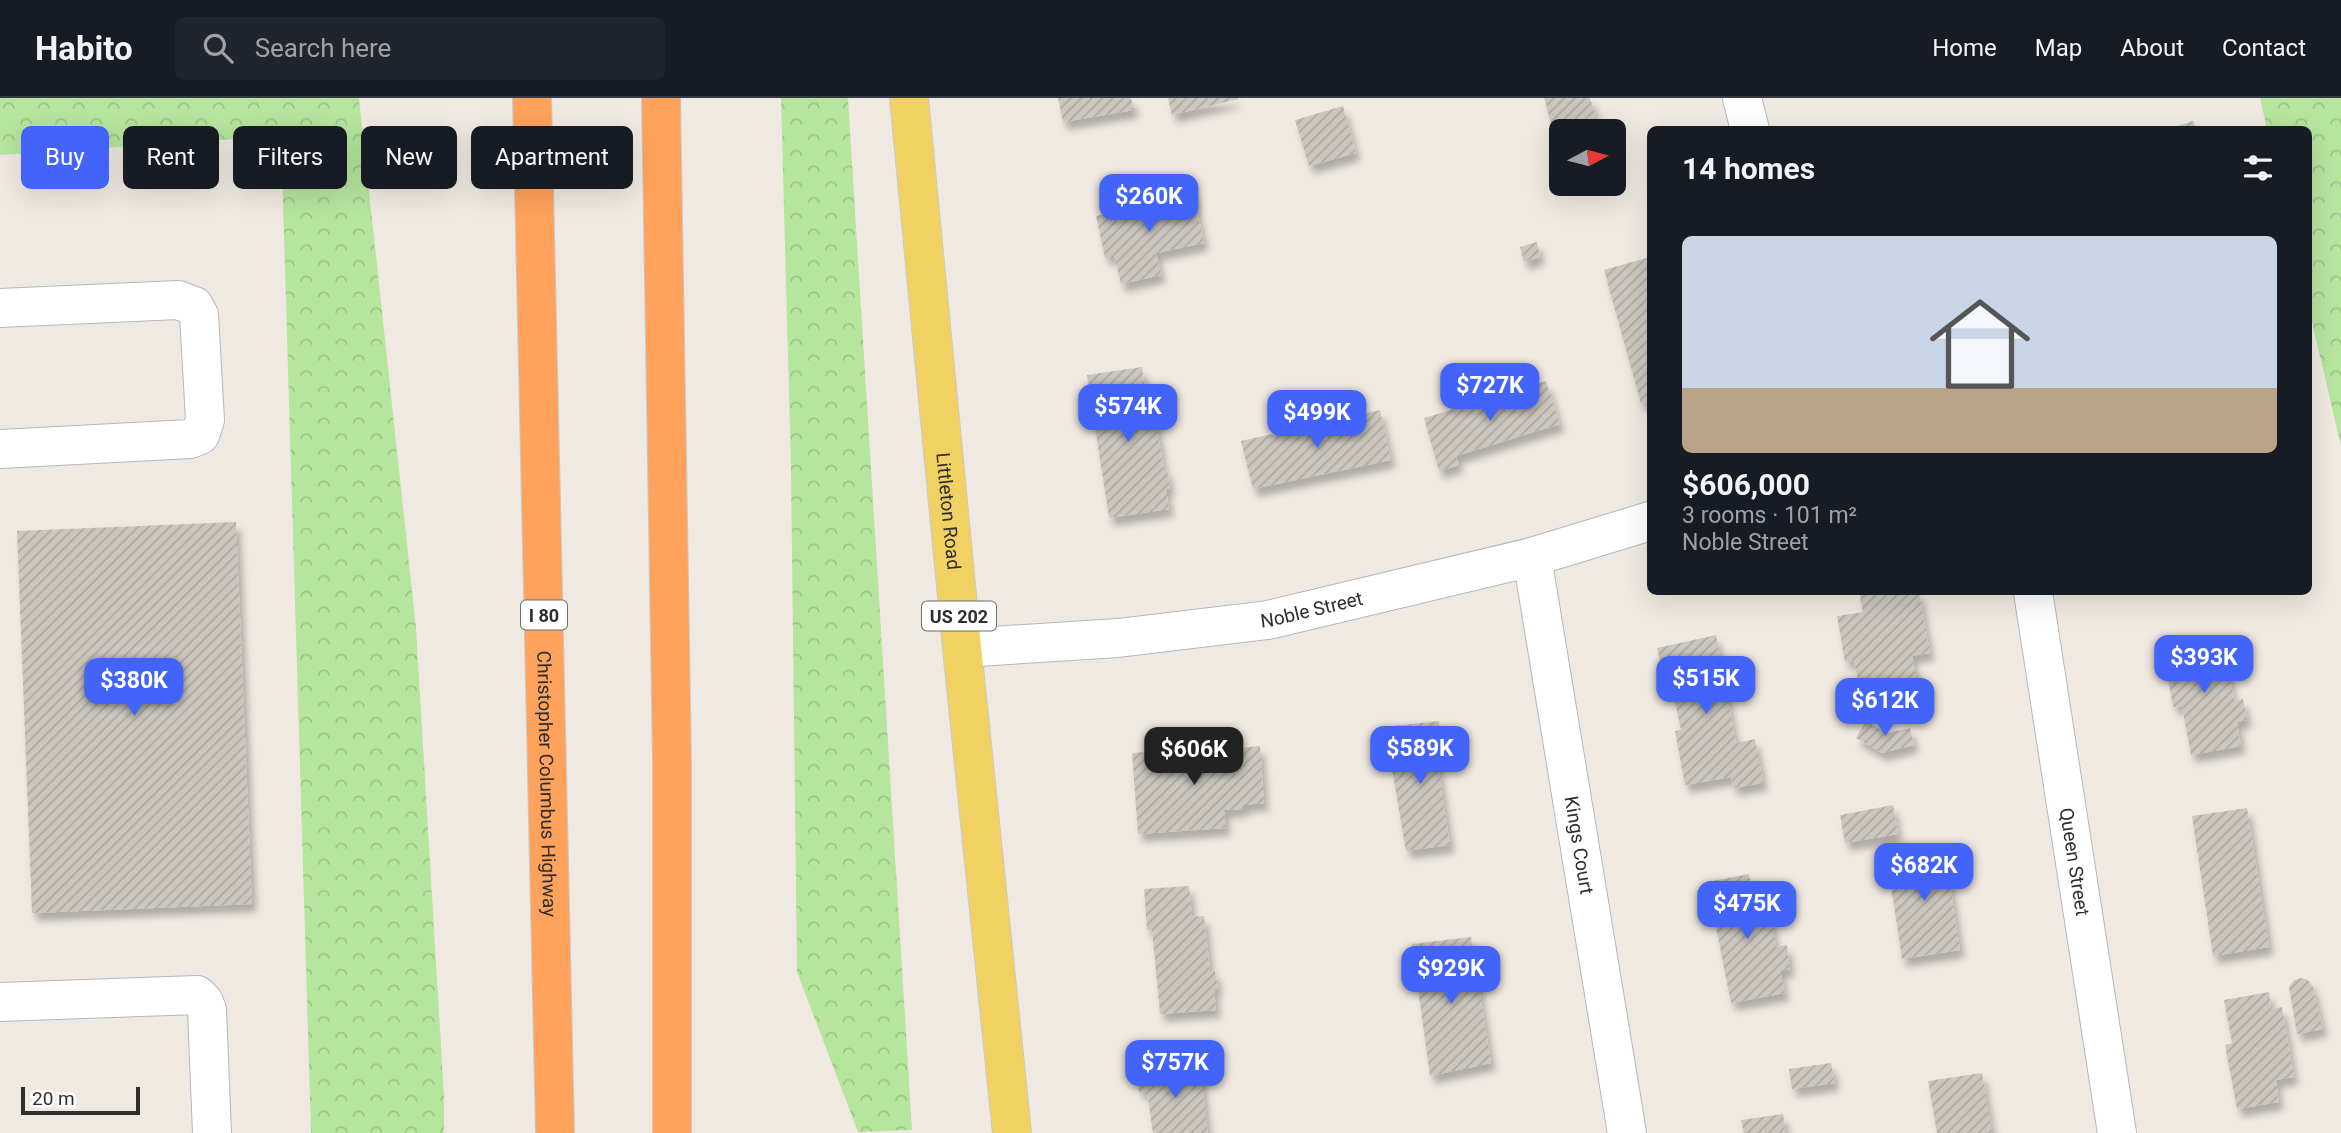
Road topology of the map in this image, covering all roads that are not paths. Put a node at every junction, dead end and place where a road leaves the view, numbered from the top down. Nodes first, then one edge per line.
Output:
1 (532, 98) edge
2 (661, 98) edge
3 (909, 98) edge
4 (1742, 98) edge
5 (1749, 126) edge
6 (0, 308) edge
7 (0, 449) edge
8 (1647, 522) edge
9 (1532, 557) junction
10 (2033, 595) edge
11 (962, 648) junction
12 (0, 1002) edge
13 (212, 1133) edge
14 (555, 1133) edge
15 (672, 1133) edge
16 (1012, 1133) edge
17 (1628, 1133) edge
18 (2117, 1133) edge

1 - 14 highway, Christopher Columbus Highway / I 80
2 - 15 highway
3 - 11 main road, Littleton Road / US 202
4 - 5 street
6 - 7 street
8 - 9 street, Noble Street
9 - 11 street, Noble Street
9 - 17 street, Kings Court
10 - 18 street, Queen Street
11 - 16 main road, Littleton Road / US 202
12 - 13 street

